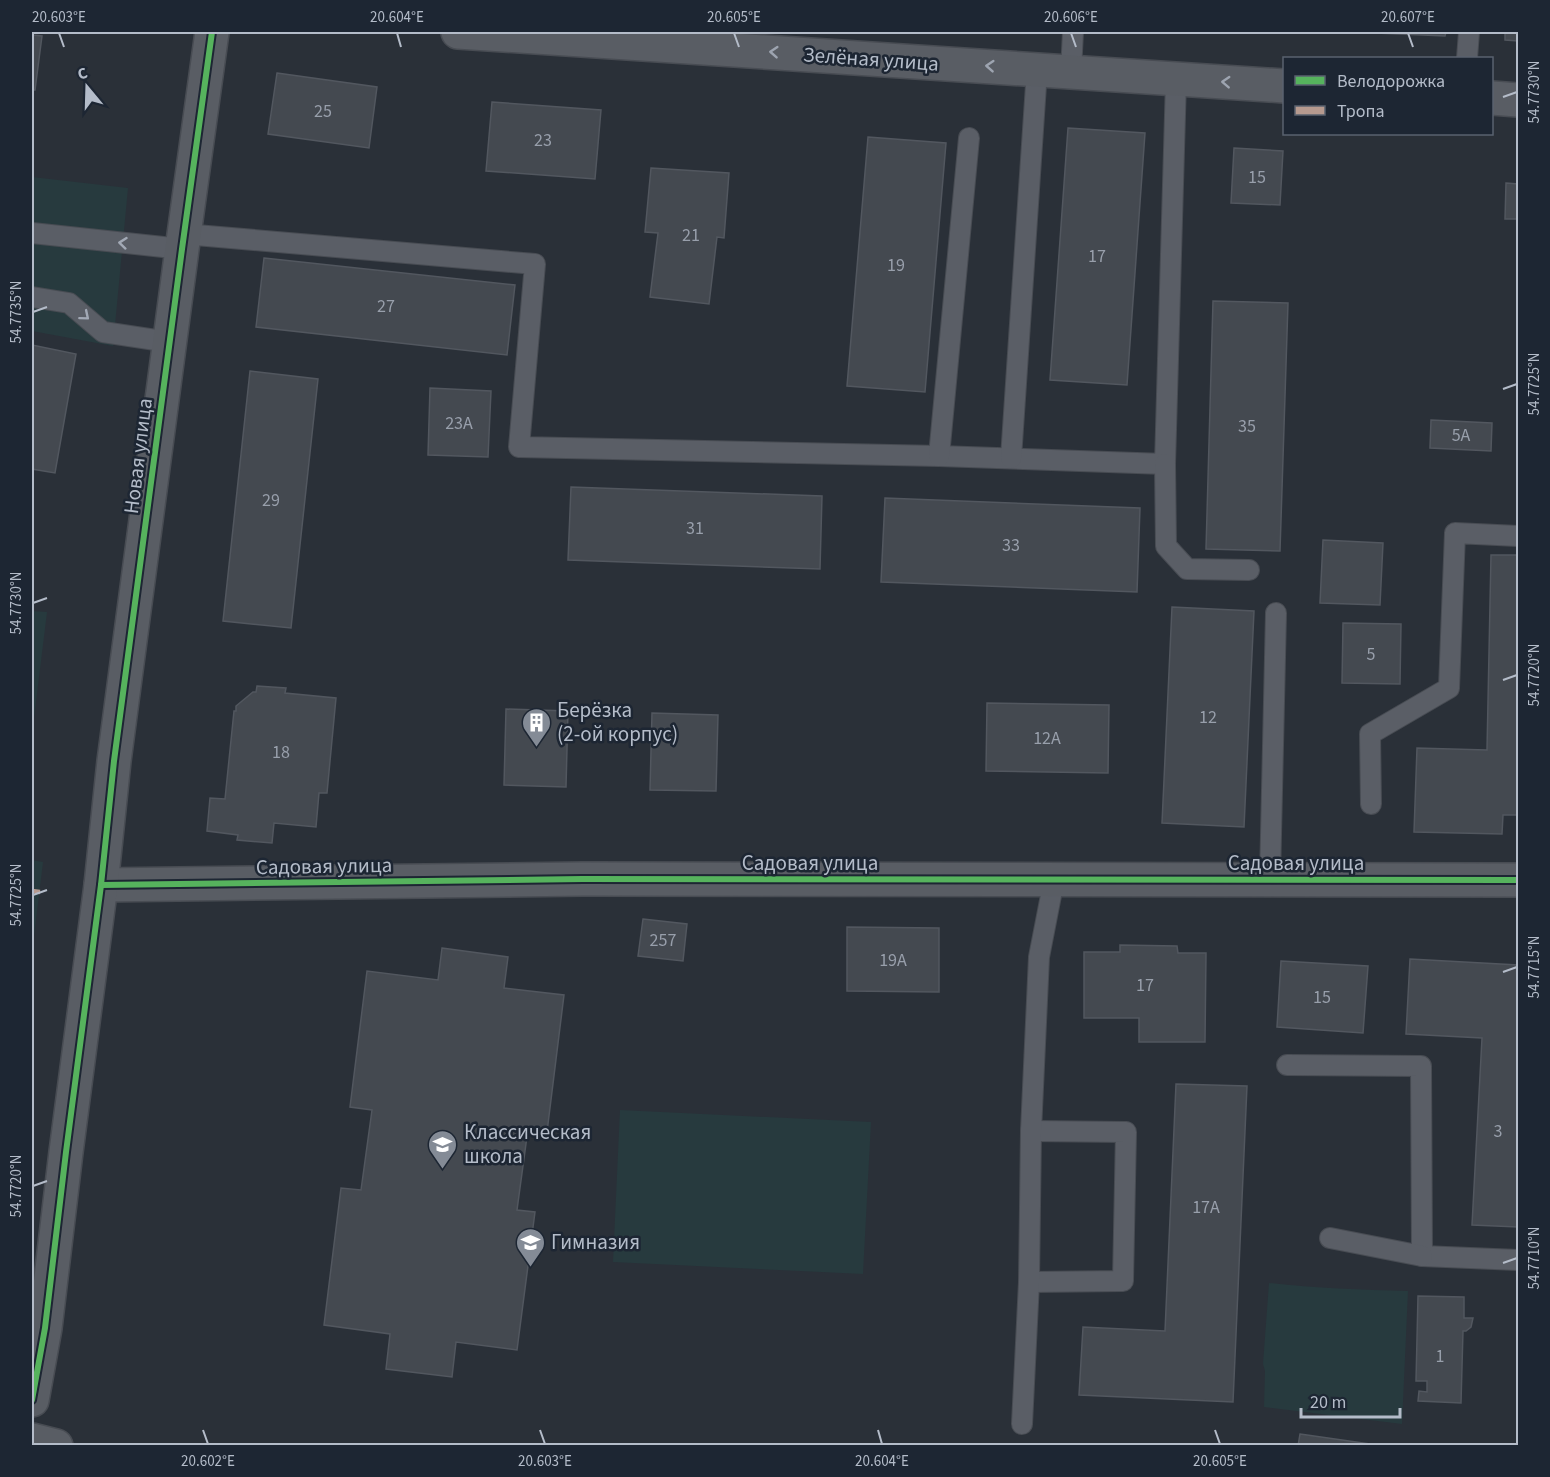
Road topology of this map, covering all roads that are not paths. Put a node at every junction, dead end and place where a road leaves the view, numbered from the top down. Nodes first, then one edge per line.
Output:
1 (212, 32) edge
2 (458, 32) edge
3 (1073, 32) edge
4 (1469, 32) edge
5 (607, 36) edge
6 (1467, 57) edge
7 (1037, 70) junction
8 (1071, 71) junction
9 (1176, 80) junction
10 (1283, 86) edge
11 (1493, 98) edge
12 (1518, 100) edge
13 (969, 138) dead end
14 (32, 233) edge
15 (183, 241) junction
16 (32, 297) edge
17 (169, 342) junction
18 (939, 456) junction
19 (1011, 458) junction
20 (1165, 464) junction
21 (1518, 536) edge
22 (1249, 570) dead end
23 (1276, 613) dead end
24 (1371, 804) dead end
25 (1270, 879) junction
26 (1054, 880) junction
27 (1518, 880) edge
28 (101, 885) junction
29 (1287, 1065) dead end
30 (1031, 1131) junction
31 (1330, 1238) dead end
32 (1422, 1256) junction
33 (1518, 1260) edge
34 (1029, 1282) junction
35 (32, 1400) edge
36 (1022, 1424) dead end
37 (32, 1440) edge
38 (56, 1446) edge

1 - 15 street, Новая улица
2 - 5 street, Зелёная улица
3 - 8 lane
4 - 6 lane
7 -> 5 street, Зелёная улица
7 - 8 street, Зелёная улица
7 - 19 lane
8 - 9 street, Зелёная улица
10 -> 9 street, Зелёная улица
9 - 20 lane
11 - 12 street
13 - 18 lane
15 -> 14 lane
15 - 17 street, Новая улица
15 - 18 lane
16 -> 17 lane
17 - 28 street, Новая улица
18 - 19 lane
19 - 20 lane
20 - 22 lane
21 - 24 lane
23 - 25 lane
25 - 26 street, Садовая улица
25 - 27 street, Садовая улица
26 - 28 street, Садовая улица
26 - 30 lane
28 - 35 street, Новая улица
29 - 32 lane
30 - 34 lane
30 - 34 lane
31 - 32 lane
32 - 33 lane
34 - 36 lane
37 - 38 street

